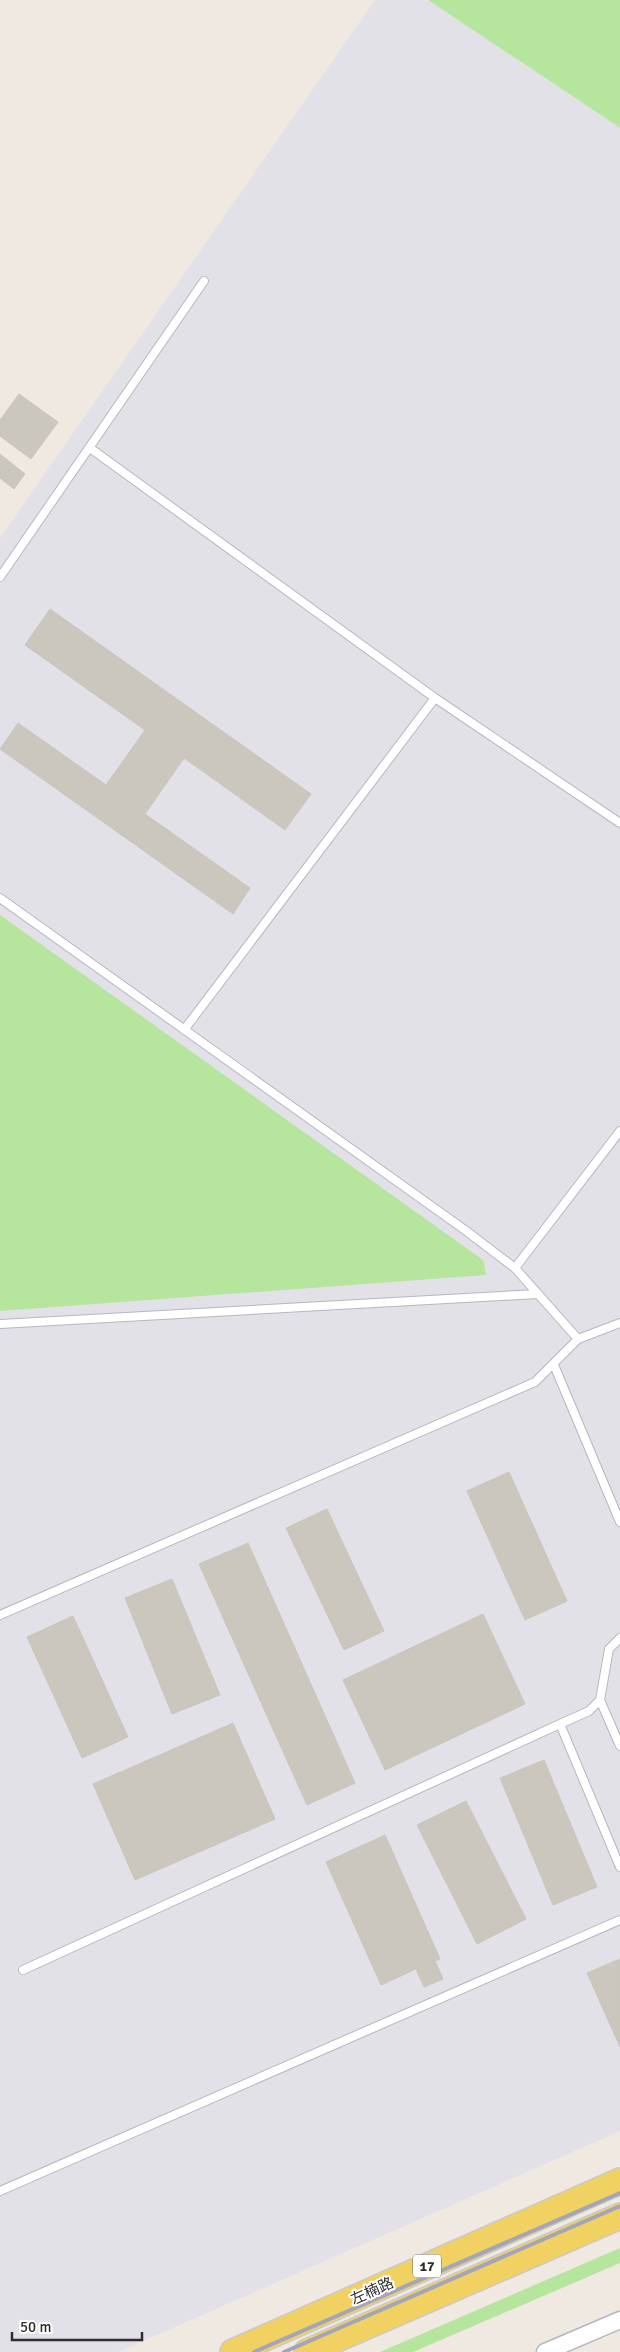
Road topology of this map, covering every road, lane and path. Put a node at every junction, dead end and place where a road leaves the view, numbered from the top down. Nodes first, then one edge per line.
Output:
1 (204, 281) dead end
2 (90, 448) junction
3 (0, 577) edge
4 (435, 698) junction
5 (620, 823) edge
6 (0, 898) edge
7 (184, 1030) junction
8 (620, 1132) edge
9 (515, 1268) junction
10 (537, 1294) junction
11 (620, 1323) edge
12 (0, 1324) edge
13 (578, 1339) junction
14 (554, 1365) junction
15 (620, 1522) edge
16 (0, 1615) edge
17 (620, 1638) edge
18 (600, 1700) junction
19 (560, 1724) junction
20 (620, 1746) edge
21 (620, 1867) edge
22 (620, 1920) edge
23 (23, 1970) dead end
24 (620, 2181) edge
25 (0, 2190) edge
26 (620, 2216) edge
27 (620, 2320) edge
28 (233, 2352) edge
29 (307, 2352) edge
30 (545, 2352) edge

1 - 2 lane
2 - 3 lane
2 - 4 lane
4 - 5 lane
4 - 7 lane
6 - 7 lane
7 - 9 lane
8 - 9 lane
9 - 10 lane
10 - 12 lane
10 - 13 lane
11 - 13 lane
13 - 14 lane
14 - 15 lane
14 - 16 lane
17 - 18 lane
18 - 19 lane
18 - 20 lane
19 - 21 lane
19 - 23 lane
22 - 25 lane
24 - 28 main road, 左楠路 / 17
26 - 29 main road, 左楠路 / 17
27 - 30 street

